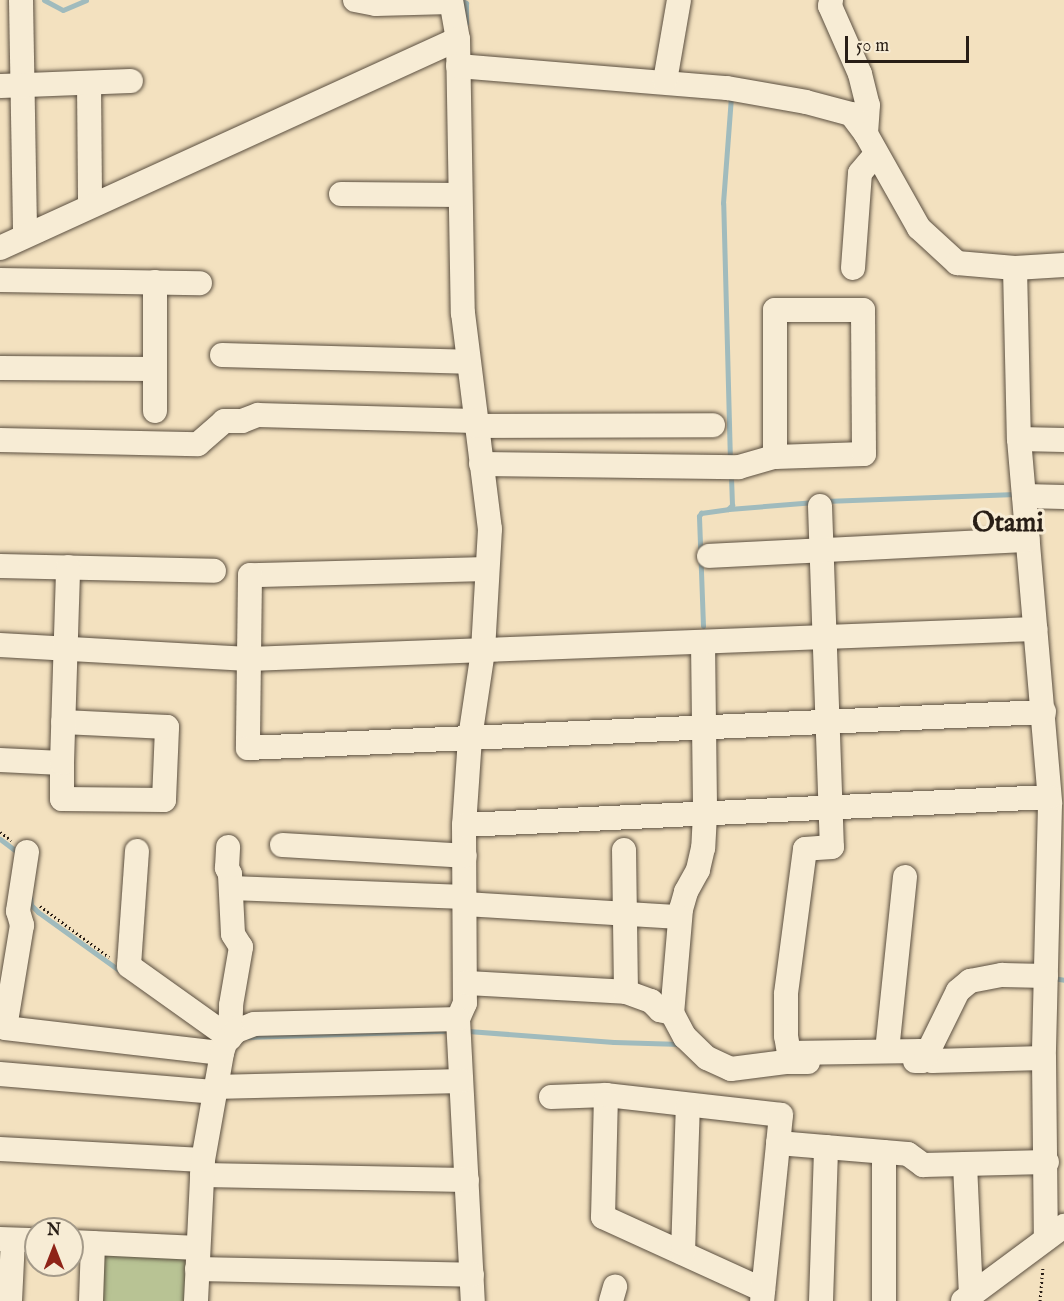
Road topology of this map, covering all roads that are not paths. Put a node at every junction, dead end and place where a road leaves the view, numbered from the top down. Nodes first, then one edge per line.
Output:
1 (21, 0) edge
2 (354, 0) edge
3 (679, 0) edge
4 (831, 0) edge
5 (451, 1) edge
6 (458, 39) junction
7 (458, 66) junction
8 (666, 77) junction
9 (131, 81) dead end
10 (89, 83) junction
11 (10, 86) edge
12 (871, 144) junction
13 (341, 194) dead end
14 (460, 195) junction
15 (90, 206) junction
16 (25, 235) junction
17 (0, 248) edge
18 (1064, 265) edge
19 (854, 268) dead end
20 (1015, 268) junction
21 (0, 280) edge
22 (155, 282) junction
23 (200, 283) dead end
24 (222, 355) dead end
25 (467, 362) junction
26 (0, 368) edge
27 (155, 369) junction
28 (155, 411) dead end
29 (476, 424) junction
30 (713, 424) dead end
31 (1019, 439) junction
32 (0, 440) edge
33 (1064, 440) edge
34 (775, 457) junction
35 (481, 464) junction
36 (1024, 496) junction
37 (1064, 497) edge
38 (820, 506) dead end
39 (1028, 540) junction
40 (822, 551) junction
41 (709, 556) dead end
42 (0, 566) edge
43 (68, 567) junction
44 (487, 569) junction
45 (214, 571) dead end
46 (1035, 629) junction
47 (824, 637) junction
48 (703, 642) junction
49 (0, 645) edge
50 (65, 649) junction
51 (483, 651) junction
52 (249, 659) junction
53 (1044, 712) junction
54 (63, 722) junction
55 (828, 722) junction
56 (702, 727) junction
57 (470, 738) junction
58 (0, 760) edge
59 (62, 763) junction
60 (1054, 801) edge
61 (831, 808) junction
62 (705, 814) junction
63 (464, 825) junction
64 (282, 845) dead end
65 (228, 847) dead end
66 (137, 850) dead end
67 (624, 850) dead end
68 (465, 855) junction
69 (26, 856) road end
70 (905, 877) dead end
71 (231, 888) junction
72 (465, 901) junction
73 (625, 912) junction
74 (680, 917) junction
75 (1046, 976) junction
76 (466, 983) junction
77 (626, 992) junction
78 (672, 1013) junction
79 (458, 1019) junction
80 (226, 1046) junction
81 (887, 1051) junction
82 (926, 1056) junction
83 (1044, 1058) junction
84 (0, 1074) edge
85 (461, 1081) junction
86 (214, 1090) junction
87 (606, 1095) junction
88 (551, 1097) dead end
89 (688, 1105) junction
90 (778, 1143) junction
91 (826, 1147) junction
92 (0, 1149) edge
93 (884, 1152) junction
94 (1047, 1162) junction
95 (965, 1164) junction
96 (202, 1167) junction
97 (467, 1180) junction
98 (1055, 1232) edge
99 (16, 1240) edge
100 (84, 1242) edge
101 (84, 1249) edge
102 (683, 1253) junction
103 (198, 1258) junction
104 (471, 1275) junction
105 (763, 1295) edge
106 (967, 1298) edge
107 (10, 1301) edge
108 (91, 1301) edge
109 (196, 1301) edge
110 (473, 1301) edge
111 (821, 1301) edge
112 (884, 1301) edge

1 - 11 street
2 - 5 street
3 - 8 street
4 - 12 street
5 - 6 street
6 - 7 street
6 - 15 street
7 - 8 street
7 - 14 street
8 - 12 street
9 - 10 street
10 - 11 street
10 - 15 street
11 - 16 street
12 - 19 street
12 - 20 street
13 - 14 street
14 - 25 street
15 - 16 street
16 - 17 street
18 - 20 street
20 - 31 street
21 - 22 street
22 - 23 street
22 - 27 street
24 - 25 street
25 - 29 street
26 - 27 street
27 - 28 street
29 - 30 street
29 - 32 street
29 - 35 street
31 - 33 street
31 - 36 street
34 - 34 street
34 - 35 street
35 - 44 street
36 - 37 street
36 - 39 street
38 - 40 street
39 - 40 street
39 - 46 street
40 - 41 street
40 - 47 street
42 - 43 street
43 - 45 street
43 - 50 street
44 - 51 street
44 - 52 street
46 - 47 street
46 - 53 street
47 - 48 street
47 - 55 street
48 - 51 street
48 - 56 street
49 - 50 street
50 - 52 street
50 - 54 street
51 - 52 street
51 - 57 street
52 - 57 street
53 - 55 street
53 - 60 street
54 - 59 street
54 - 59 street
55 - 56 street
55 - 61 street
56 - 57 street
56 - 62 street
57 - 63 street
58 - 59 street
60 - 61 street
60 - 75 street
61 - 62 street
61 - 81 street
62 - 63 street
62 - 74 street
63 - 68 street
64 - 68 street
65 - 71 street
66 - 80 street
67 - 73 street
68 - 72 street
69 - 80 street
70 - 81 street
71 - 72 street
71 - 80 street
72 - 73 street
72 - 76 street
73 - 74 street
73 - 77 street
74 - 78 street
75 - 82 street
75 - 83 street
76 - 77 street
76 - 79 street
77 - 78 street
78 - 82 street
79 - 80 street
79 - 85 street
80 - 86 street
81 - 82 street
82 - 83 street
83 - 94 street
84 - 86 street
85 - 86 street
85 - 97 street
86 - 96 street
87 - 88 street
87 - 89 street
87 - 102 street
89 - 90 street
89 - 102 street
90 - 91 street
90 - 105 street
91 - 93 street
91 - 111 street
92 - 96 street
93 - 95 street
93 - 112 street
94 - 95 street
94 - 98 street
95 - 106 street
96 - 97 street
96 - 103 street
97 - 104 street
98 - 106 street
99 - 107 street
100 - 103 street
101 - 108 street
102 - 105 street
103 - 104 street
103 - 109 street
104 - 110 street

